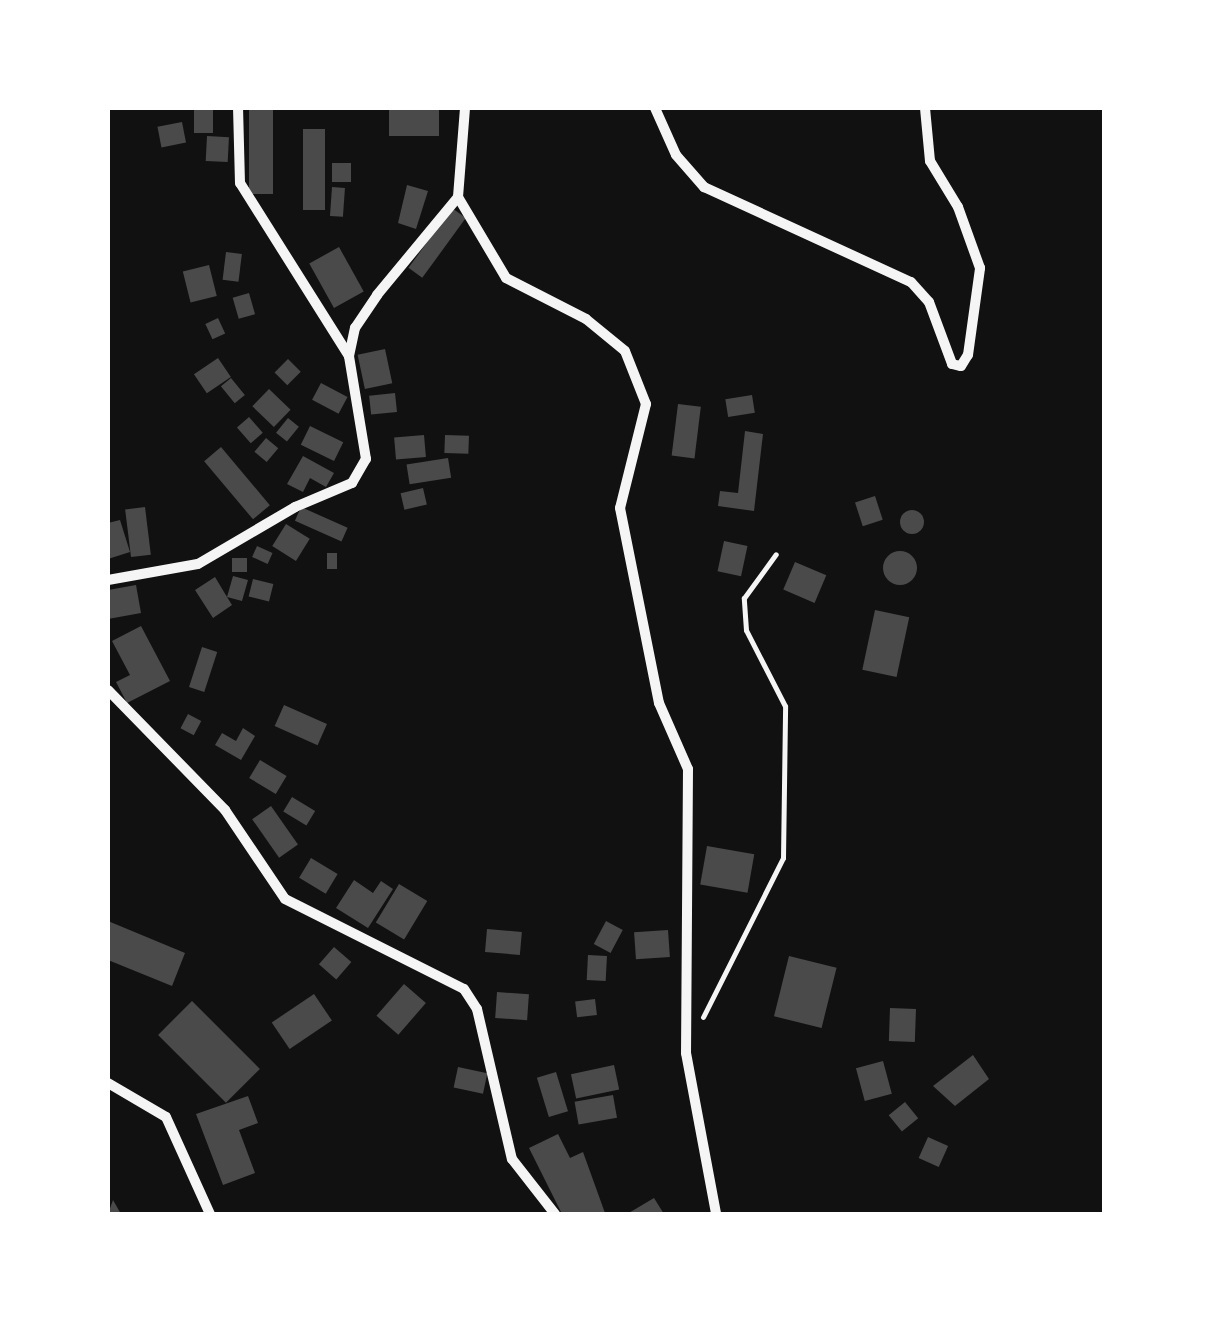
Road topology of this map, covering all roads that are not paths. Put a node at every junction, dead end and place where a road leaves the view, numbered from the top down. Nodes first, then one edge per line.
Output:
1 (238, 108) edge
2 (465, 108) edge
3 (655, 108) edge
4 (926, 108) edge
5 (458, 197) junction
6 (348, 356) junction
7 (108, 580) edge
8 (108, 690) edge
9 (108, 1083) edge
10 (210, 1214) edge
11 (554, 1214) edge
12 (716, 1214) edge

1 - 6 street
2 - 5 street
3 - 4 street
5 - 6 street
5 - 12 street
6 - 7 street
8 - 11 street
9 - 10 street

